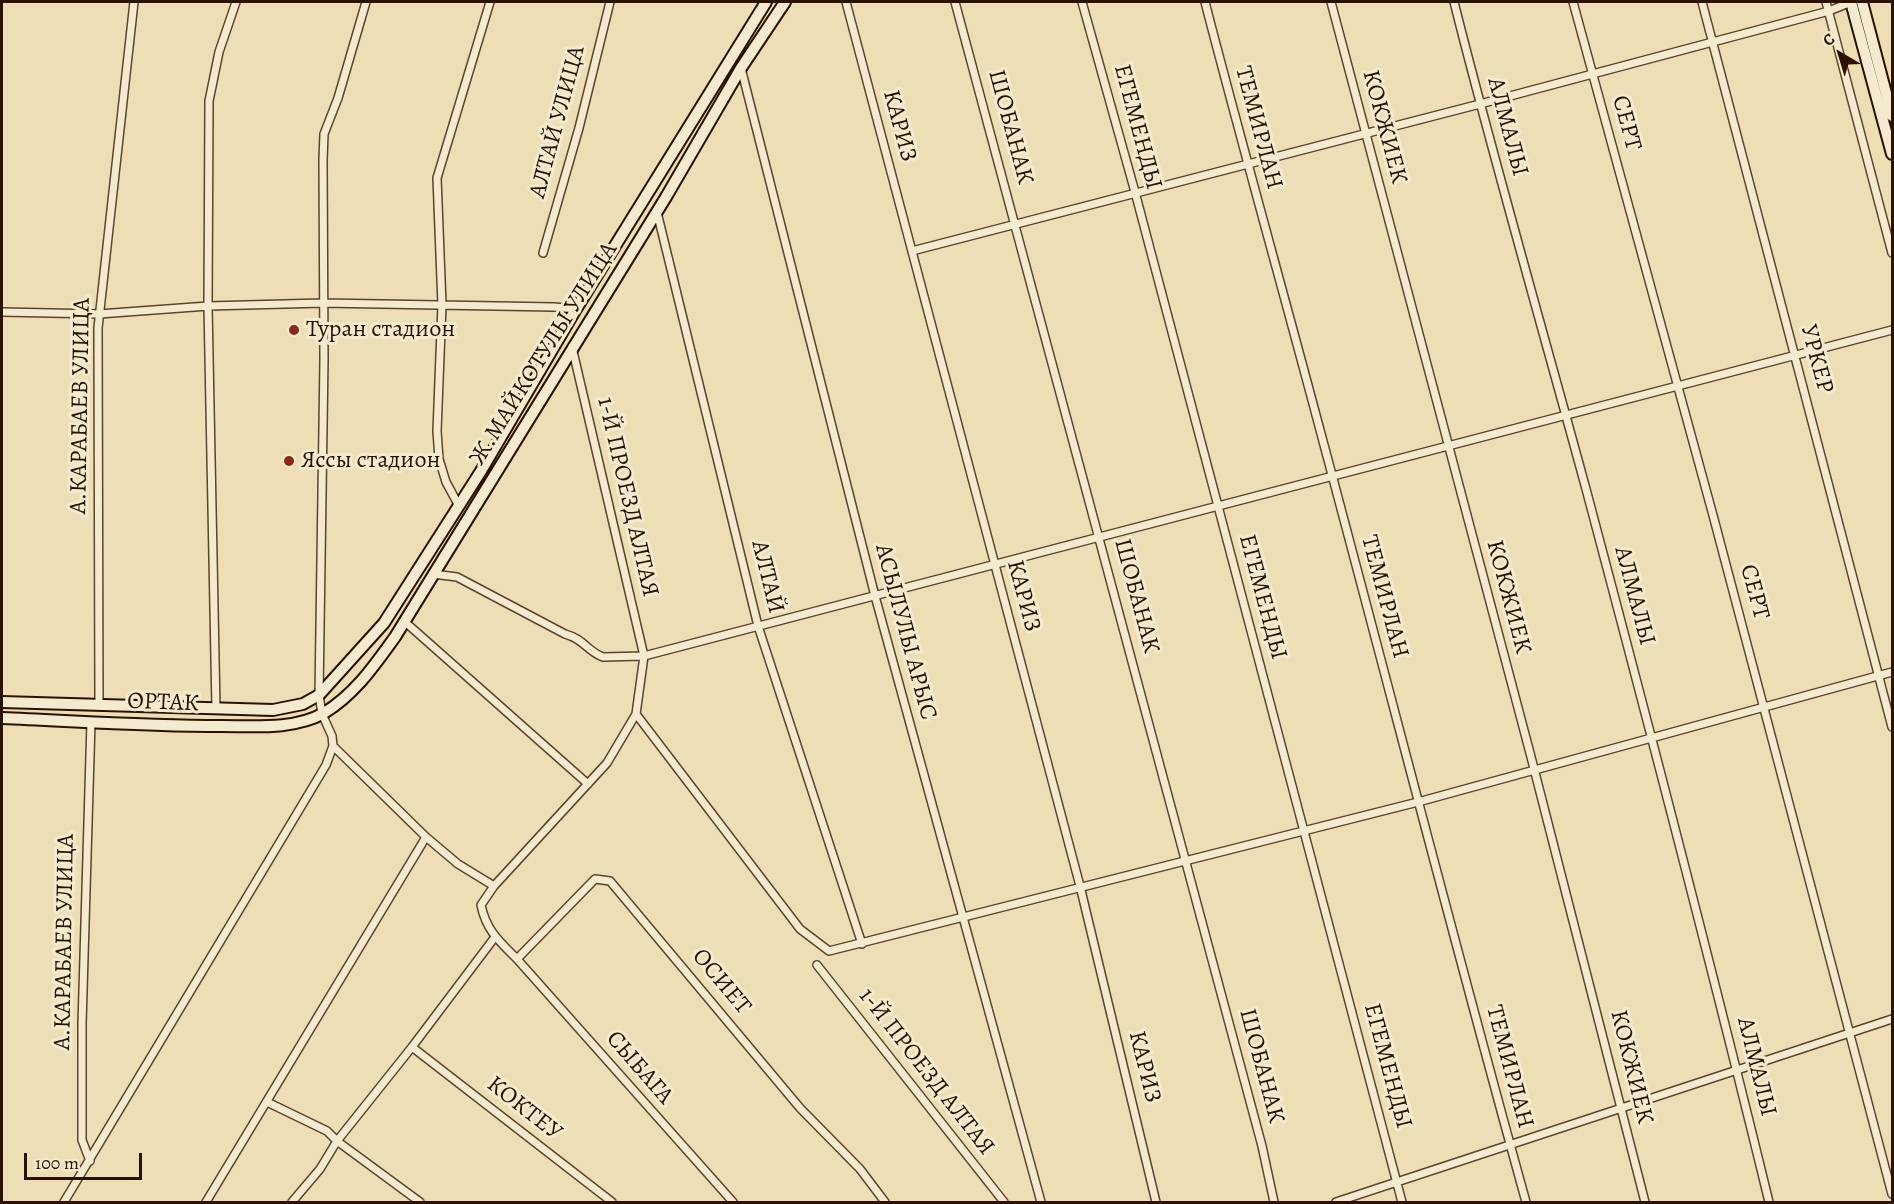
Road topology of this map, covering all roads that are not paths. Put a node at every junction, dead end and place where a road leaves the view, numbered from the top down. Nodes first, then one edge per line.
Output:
1 (134, 2) edge
2 (236, 2) edge
3 (366, 2) edge
4 (490, 2) edge
5 (610, 2) edge
6 (766, 2) edge
7 (786, 2) edge
8 (846, 2) edge
9 (955, 2) edge
10 (1082, 2) edge
11 (1205, 2) edge
12 (1331, 2) edge
13 (1454, 2) edge
14 (1573, 2) edge
15 (1702, 2) edge
16 (1826, 2) edge
17 (1851, 2) edge
18 (1862, 2) edge
19 (1829, 11) junction
20 (1712, 42) junction
21 (741, 68) junction
22 (1592, 74) junction
23 (1888, 86) edge
24 (1480, 104) junction
25 (1893, 116) edge
26 (1365, 134) junction
27 (1893, 154) edge
28 (1247, 164) junction
29 (1134, 192) junction
30 (657, 212) junction
31 (1016, 224) junction
32 (912, 251) junction
33 (543, 253) dead end
34 (1893, 253) edge
35 (323, 303) junction
36 (442, 305) junction
37 (207, 306) junction
38 (576, 309) junction
39 (2, 312) edge
40 (99, 314) junction
41 (1893, 330) edge
42 (573, 347) junction
43 (1795, 356) junction
44 (1678, 387) junction
45 (522, 402) junction
46 (535, 409) junction
47 (1566, 416) junction
48 (1449, 447) junction
49 (1333, 477) junction
50 (459, 506) junction
51 (1219, 507) junction
52 (1100, 538) junction
53 (995, 565) junction
54 (433, 574) junction
55 (875, 596) junction
56 (404, 621) junction
57 (758, 626) junction
58 (644, 656) junction
59 (1893, 672) edge
60 (1879, 676) junction
61 (319, 695) junction
62 (2, 702) edge
63 (99, 706) junction
64 (1764, 707) junction
65 (216, 710) junction
66 (322, 714) junction
67 (636, 714) junction
68 (2, 718) edge
69 (91, 722) junction
70 (1893, 727) edge
71 (1651, 738) junction
72 (333, 746) junction
73 (1534, 770) junction
74 (588, 784) junction
75 (1418, 802) junction
76 (1304, 830) junction
77 (426, 837) junction
78 (1186, 860) junction
79 (494, 886) junction
80 (1080, 886) junction
81 (963, 918) junction
82 (495, 937) junction
83 (862, 944) junction
84 (517, 959) junction
85 (817, 965) dead end
86 (1893, 1019) edge
87 (1849, 1033) junction
88 (412, 1047) junction
89 (1737, 1070) junction
90 (267, 1102) junction
91 (1621, 1108) junction
92 (337, 1141) junction
93 (1510, 1144) junction
94 (90, 1161) junction
95 (1397, 1181) junction
96 (1893, 1194) edge
97 (64, 1203) edge
98 (206, 1203) edge
99 (292, 1203) edge
100 (420, 1203) edge
101 (612, 1203) edge
102 (733, 1203) edge
103 (885, 1203) edge
104 (1004, 1203) edge
105 (1041, 1203) edge
106 (1156, 1203) edge
107 (1274, 1203) edge
108 (1336, 1203) edge
109 (1402, 1203) edge
110 (1526, 1203) edge
111 (1645, 1203) edge
112 (1769, 1203) edge

1 - 40 street, А.КАРАБАЕВ УЛИЦА
2 - 37 street
3 - 35 street
4 - 36 street
5 - 33 street, АЛТАЙ УЛИЦА
6 - 38 street, Ж.МАЙКОТУЛЫ УЛИЦА
7 - 21 street, Ж.МАЙКОТУЛЫ УЛИЦА
8 - 32 street, КАРИЗ
9 - 31 street, ШОБАНАК
10 - 29 street, ЕГЕМЕНДЫ
11 - 28 street, ТЕМИРЛАН
12 - 26 street, КОКЖИЕК
13 - 24 street, АЛМАЛЫ
14 - 22 street, СЕРТ
15 - 20 street, УРКЕР
16 - 19 street
17 - 19 street
17 - 27 street
18 - 23 street
19 - 20 street
19 - 34 street
20 - 22 street
20 - 43 street, УРКЕР
21 - 30 street, Ж.МАЙКОТУЛЫ УЛИЦА
21 - 55 street, АСЫЛУЛЫ АРЫС
22 - 24 street
22 - 44 street, СЕРТ
23 - 25 street
24 - 26 street
24 - 47 street, АЛМАЛЫ
26 - 28 street
26 - 48 street, КОКЖИЕК
28 - 29 street
28 - 49 street, ТЕМИРЛАН
29 - 31 street
29 - 51 street, ЕГЕМЕНДЫ
30 - 42 street, Ж.МАЙКОТУЛЫ УЛИЦА
30 - 57 street, АЛТАЙ
31 - 32 street
31 - 52 street, ШОБАНАК
32 - 53 street, КАРИЗ
35 - 36 street
35 - 37 street
35 - 61 street
36 - 38 street
36 - 50 street
37 - 40 street
37 - 65 street
38 - 45 street, Ж.МАЙКОТУЛЫ УЛИЦА
39 - 40 street
40 - 63 street, А.КАРАБАЕВ УЛИЦА
41 - 43 street
42 - 46 street, Ж.МАЙКОТУЛЫ УЛИЦА
42 - 58 street, 1-Й ПРОЕЗД АЛТАЯ
43 - 44 street
43 - 60 street, УРКЕР
44 - 47 street
44 - 64 street, СЕРТ
45 - 46 street
45 - 50 street, Ж.МАЙКОТУЛЫ УЛИЦА
46 - 54 street, Ж.МАЙКОТУЛЫ УЛИЦА
47 - 48 street
47 - 71 street, АЛМАЛЫ
48 - 49 street
48 - 73 street, КОКЖИЕК
49 - 51 street
49 - 75 street, ТЕМИРЛАН
50 - 61 street, Ж.МАЙКОТУЛЫ УЛИЦА
51 - 52 street
51 - 76 street, ЕГЕМЕНДЫ
52 - 53 street
52 - 78 street, ШОБАНАК
53 - 55 street
53 - 80 street, КАРИЗ
54 - 56 street, Ж.МАЙКОТУЛЫ УЛИЦА
54 - 58 street
55 - 57 street
55 - 81 street, АСЫЛУЛЫ АРЫС
56 - 66 street, Ж.МАЙКОТУЛЫ УЛИЦА
56 - 74 street
57 - 58 street
57 - 83 street, АЛТАЙ
58 - 67 street
59 - 60 street
60 - 64 street
60 - 70 street, УРКЕР
61 - 65 street, ОРТАК
61 - 66 street
62 - 63 street, ОРТАК
63 - 65 street, ОРТАК
64 - 71 street
64 - 87 street, СЕРТ
66 - 69 street, ОРТАК
66 - 72 street
67 - 74 street
67 - 83 street
68 - 69 street, ОРТАК
69 - 94 street, А.КАРАБАЕВ УЛИЦА
71 - 73 street
71 - 89 street, АЛМАЛЫ
72 - 77 street
72 - 94 street
73 - 75 street
73 - 91 street, КОКЖИЕК
74 - 79 street
75 - 76 street
75 - 93 street, ТЕМИРЛАН
76 - 78 street
76 - 95 street, ЕГЕМЕНДЫ
77 - 79 street
77 - 90 street
78 - 80 street
78 - 107 street, ШОБАНАК
79 - 82 street, СЫБАГА
80 - 81 street
80 - 106 street, КАРИЗ
81 - 83 street
81 - 105 street, АСЫЛУЛЫ АРЫС
82 - 84 street, СЫБАГА
82 - 88 street
84 - 102 street, СЫБАГА
84 - 103 street, ОСИЕТ
85 - 104 street, 1-Й ПРОЕЗД АЛТАЯ
86 - 87 street
87 - 89 street
87 - 96 street, СЕРТ
88 - 92 street
88 - 101 street, КОКТЕУ
89 - 91 street
89 - 112 street, АЛМАЛЫ
90 - 92 street
90 - 98 street
91 - 93 street
91 - 111 street, КОКЖИЕК
92 - 99 street
92 - 100 street
93 - 95 street
93 - 110 street, ТЕМИРЛАН
94 - 97 street
95 - 108 street
95 - 109 street, ЕГЕМЕНДЫ

